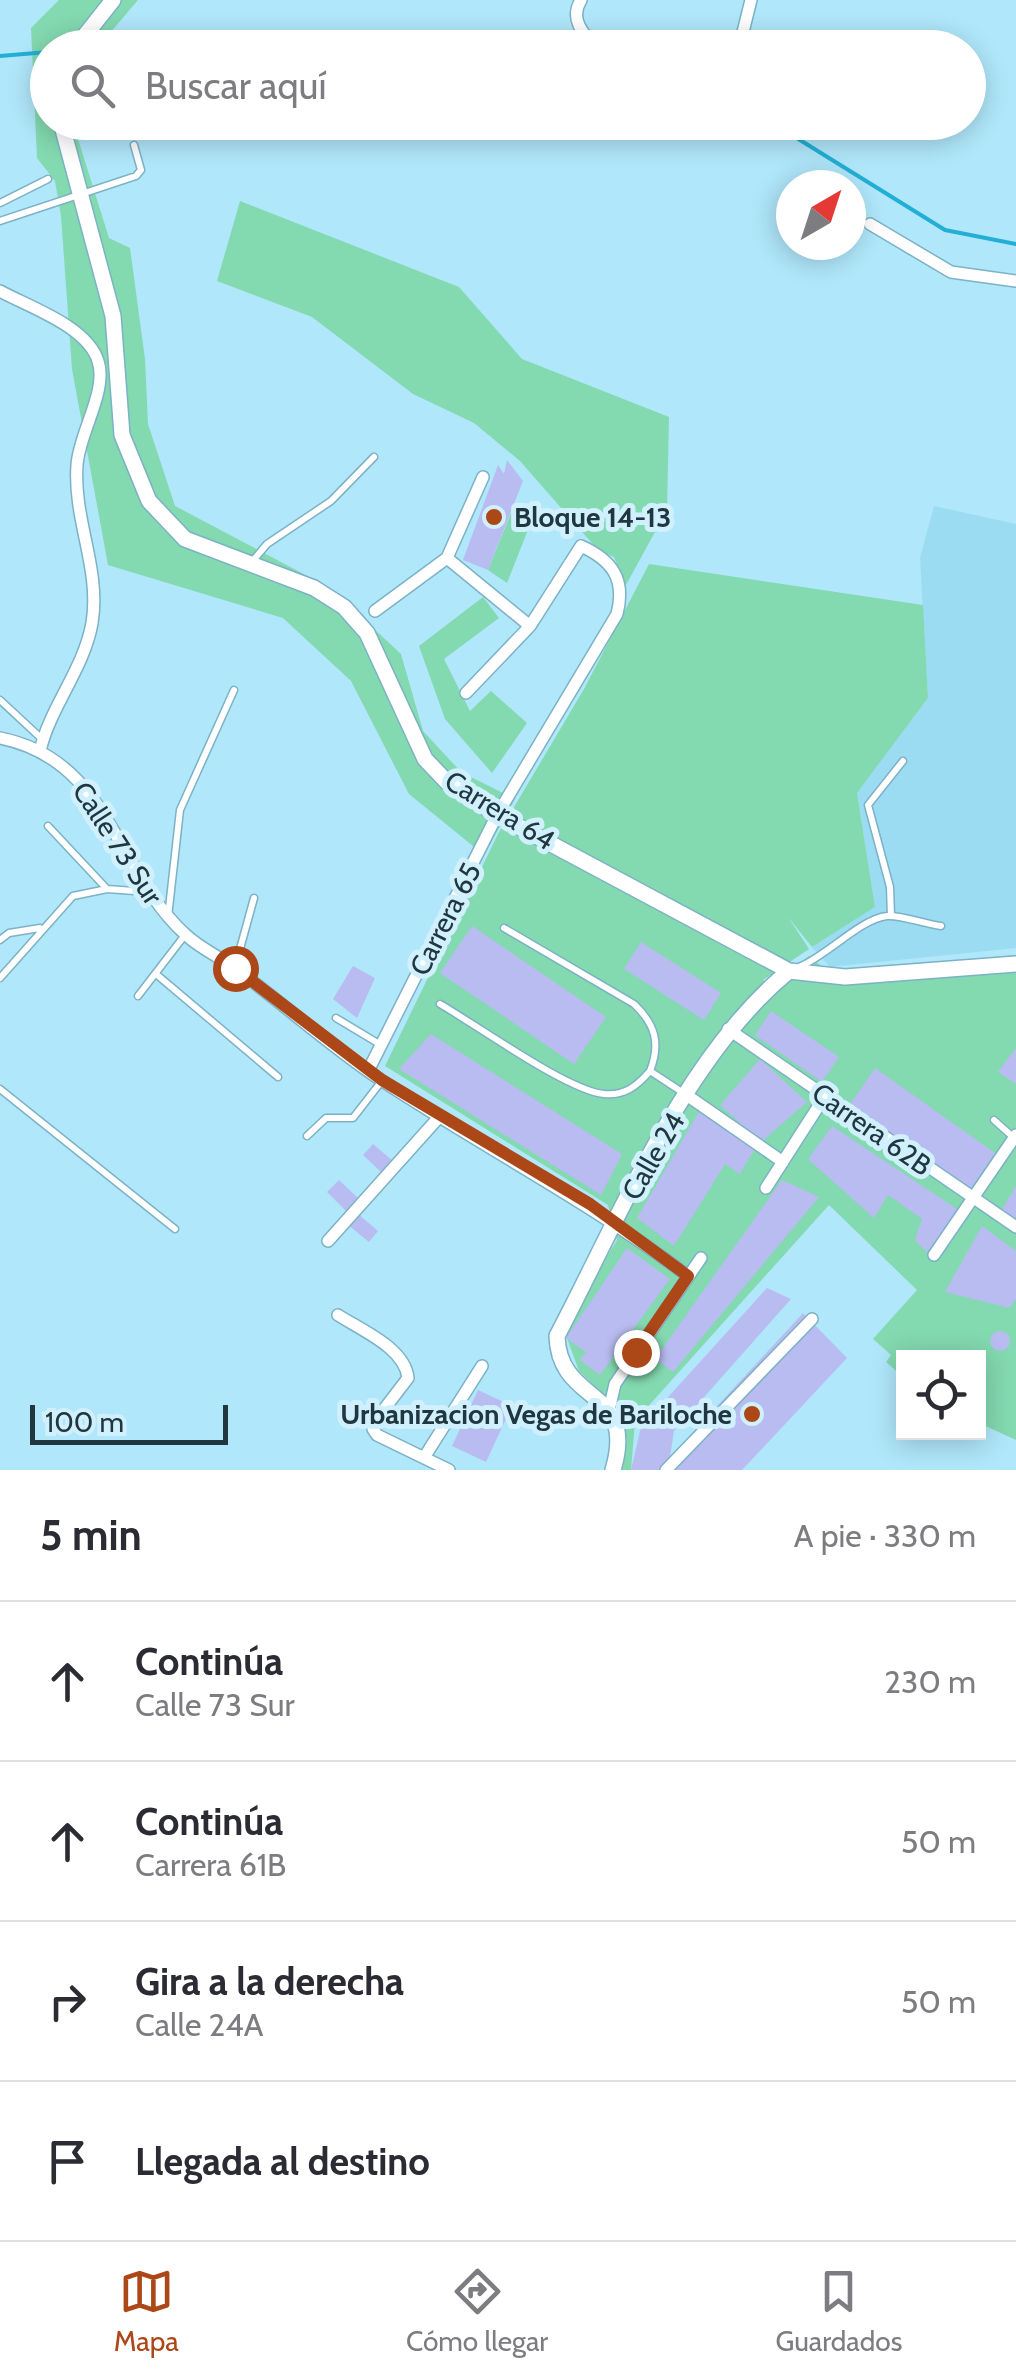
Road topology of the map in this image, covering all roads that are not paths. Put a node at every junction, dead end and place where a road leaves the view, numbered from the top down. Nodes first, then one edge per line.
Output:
1 (113, 0) edge
2 (581, 0) edge
3 (751, 0) edge
4 (89, 30) edge
5 (581, 30) edge
6 (744, 30) edge
7 (64, 140) edge
8 (134, 145) dead end
9 (48, 179) dead end
10 (78, 194) junction
11 (0, 203) edge
12 (0, 220) edge
13 (870, 224) dead end
14 (1016, 281) edge
15 (0, 291) edge
16 (15, 299) junction
17 (0, 309) edge
18 (374, 457) dead end
19 (483, 477) dead end
20 (447, 558) junction
21 (249, 567) junction
22 (375, 611) dead end
23 (530, 626) junction
24 (234, 690) dead end
25 (466, 693) dead end
26 (0, 700) edge
27 (0, 738) edge
28 (41, 745) junction
29 (902, 761) dead end
30 (497, 815) junction
31 (48, 826) dead end
32 (107, 889) junction
33 (148, 892) junction
34 (254, 898) dead end
35 (891, 916) junction
36 (168, 918) junction
37 (941, 926) dead end
38 (40, 928) junction
39 (504, 928) dead end
40 (186, 935) junction
41 (0, 940) edge
42 (1016, 964) edge
43 (235, 968) junction
44 (788, 971) junction
45 (156, 974) junction
46 (0, 978) edge
47 (138, 996) dead end
48 (440, 1004) dead end
49 (336, 1018) dead end
50 (728, 1030) junction
51 (382, 1046) junction
52 (368, 1070) junction
53 (650, 1071) junction
54 (278, 1077) dead end
55 (382, 1080) junction
56 (0, 1089) edge
57 (688, 1096) junction
58 (825, 1096) junction
59 (440, 1116) junction
60 (994, 1120) dead end
61 (307, 1136) dead end
62 (1015, 1136) edge
63 (783, 1162) junction
64 (766, 1188) dead end
65 (972, 1198) junction
66 (616, 1222) junction
67 (1016, 1227) edge
68 (174, 1229) dead end
69 (328, 1241) dead end
70 (934, 1255) dead end
71 (702, 1258) dead end
72 (688, 1276) junction
73 (338, 1315) dead end
74 (812, 1319) dead end
75 (482, 1366) dead end
76 (609, 1410) junction
77 (426, 1456) junction
78 (441, 1468) edge
79 (614, 1470) edge
80 (666, 1470) edge

1 - 4 street
2 - 5 street
3 - 6 street
7 - 10 street, Carrera 64
8 - 10 lane
9 - 11 lane
10 - 12 lane
10 - 21 street, Carrera 64
13 - 14 street
15 - 16 street
16 - 17 street
16 - 28 street
18 - 21 lane
19 - 20 street
20 - 22 street
20 - 23 street
21 - 30 street, Carrera 64
23 - 25 street
23 - 30 street, Carrera 65
24 - 36 lane
26 - 28 lane
27 - 28 street
28 - 33 street, Calle 73 Sur
29 - 35 lane
30 - 44 street, Carrera 64
30 - 51 street, Carrera 65
31 - 32 lane
32 - 33 lane
32 - 38 lane
33 - 36 street, Calle 73 Sur
34 - 43 lane
35 - 37 lane
35 - 44 lane
36 - 40 street, Calle 73 Sur
38 - 41 lane
38 - 46 lane
39 - 53 lane
40 - 43 street, Calle 73 Sur
40 - 45 lane
42 - 44 street, Carrera 64
43 - 52 street, Calle 73 Sur
44 - 50 street, Calle 24
45 - 47 lane
45 - 54 lane
48 - 53 lane
49 - 51 lane
50 - 57 street, Calle 24
50 - 58 street, Carrera 62B
51 - 52 street, Carrera 65
52 - 55 street, Calle 73 Sur
53 - 57 lane
55 - 59 street, Calle 73 Sur
55 - 61 lane
56 - 68 lane
57 - 63 street
57 - 66 street, Calle 24
58 - 63 street
58 - 65 street, Carrera 62B
59 - 66 street, Calle 73 Sur
59 - 69 street
60 - 62 lane
62 - 65 street
63 - 64 street
65 - 67 street, Carrera 62B
65 - 70 street
66 - 72 street, Calle 73 Sur
66 - 76 street, Calle 24
71 - 72 street
72 - 76 street
73 - 77 street
74 - 80 street
75 - 77 street
76 - 79 street
77 - 78 street

